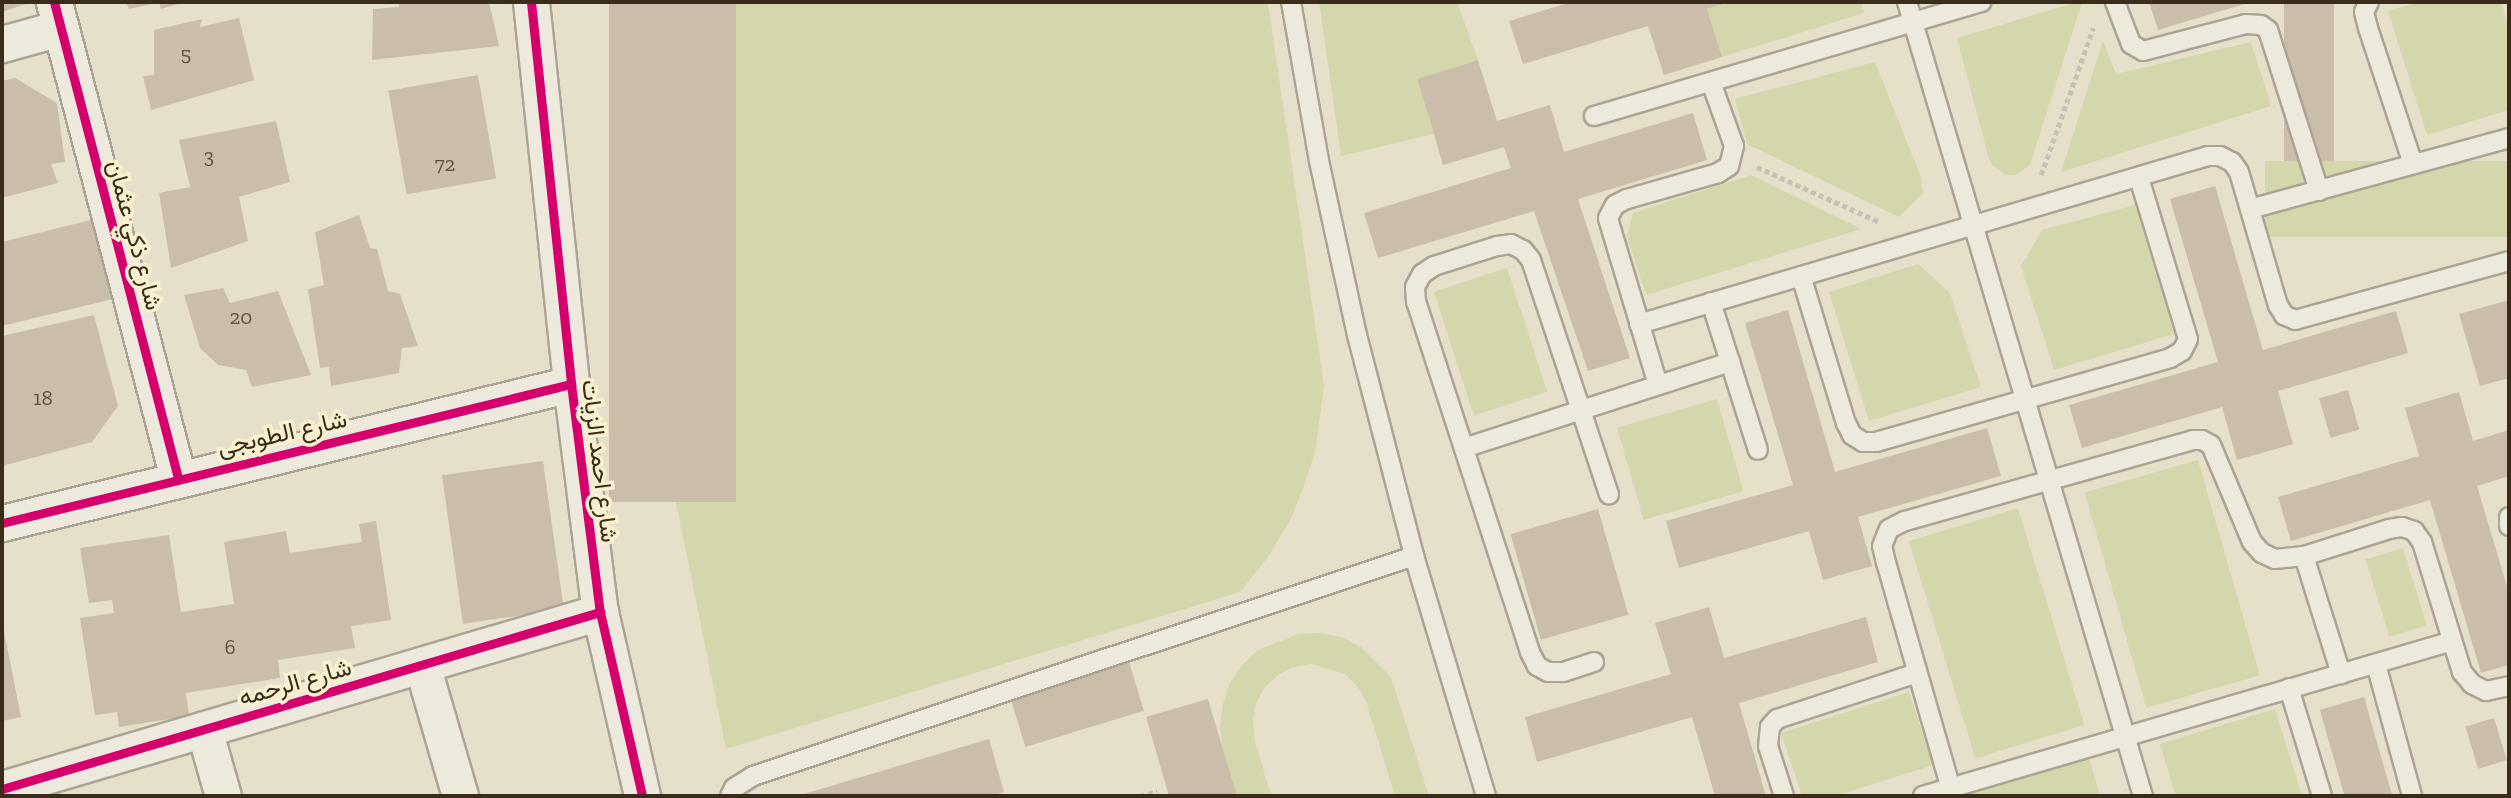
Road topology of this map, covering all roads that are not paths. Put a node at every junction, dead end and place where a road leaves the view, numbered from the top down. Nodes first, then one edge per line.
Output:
1 (531, 2) edge
2 (1291, 2) edge
3 (1908, 2) edge
4 (1982, 2) edge
5 (2115, 2) edge
6 (2369, 2) edge
7 (57, 15) edge
8 (1913, 22) junction
9 (2, 44) edge
10 (1711, 82) junction
11 (1594, 116) dead end
12 (2509, 138) edge
13 (2413, 164) junction
14 (2139, 178) junction
15 (2319, 191) junction
16 (2250, 209) junction
17 (1974, 225) junction
18 (2509, 261) edge
19 (1801, 276) junction
20 (1712, 302) junction
21 (1639, 324) junction
22 (1730, 362) junction
23 (571, 384) junction
24 (1658, 385) junction
25 (2024, 399) junction
26 (1581, 410) junction
27 (1464, 448) junction
28 (1758, 450) dead end
29 (178, 478) junction
30 (2049, 480) junction
31 (1609, 494) dead end
32 (2509, 517) edge
33 (2, 523) edge
34 (2509, 526) edge
35 (1414, 556) junction
36 (2304, 556) junction
37 (600, 612) junction
38 (2452, 641) junction
39 (1594, 662) dead end
40 (2376, 664) junction
41 (422, 665) junction
42 (1917, 673) junction
43 (2341, 674) junction
44 (2509, 686) edge
45 (2290, 688) junction
46 (204, 729) junction
47 (2125, 737) junction
48 (49, 786) edge
49 (2, 789) edge
50 (1951, 792) edge
51 (223, 796) edge
52 (460, 796) edge
53 (642, 796) edge
54 (730, 796) edge
55 (1486, 796) edge
56 (1784, 796) edge
57 (1923, 796) edge
58 (2143, 796) edge
59 (2322, 796) edge
60 (2412, 796) edge

1 - 23 street, شارع احمد الزيات
2 - 35 lane
3 - 8 lane
4 - 8 lane
5 - 15 lane
6 - 13 lane
7 - 9 street
7 - 29 street, شارع ذكي عثمان
8 - 10 lane
8 - 17 lane
10 - 11 lane
10 - 21 lane
12 - 13 lane
13 - 15 lane
14 - 16 lane
14 - 17 lane
14 - 25 lane
15 - 16 lane
16 - 18 lane
17 - 19 lane
17 - 25 lane
19 - 20 lane
19 - 25 lane
20 - 21 lane
20 - 22 lane
21 - 24 lane
22 - 24 lane
22 - 28 lane
23 - 29 street, شارع الطوبجى
23 - 37 street, شارع احمد الزيات
24 - 26 lane
25 - 30 lane
26 - 27 lane
26 - 27 lane
26 - 31 lane
27 - 39 lane
29 - 33 street, شارع الطوبجى
30 - 36 lane
30 - 42 lane
30 - 47 lane
32 - 34 lane
35 - 54 lane
35 - 55 lane
36 - 38 lane
36 - 43 lane
37 - 41 street, شارع الرحمه
37 - 53 street, شارع احمد الزيات
38 - 40 lane
38 - 44 lane
40 - 43 lane
40 - 60 lane
41 - 46 street, شارع الرحمه
41 - 52 street
42 - 50 lane
42 - 56 lane
43 - 45 lane
45 - 47 lane
45 - 59 lane
46 - 48 street, شارع الرحمه
46 - 51 street
47 - 50 lane
47 - 58 lane
48 - 49 street, شارع الرحمه
50 - 57 lane

